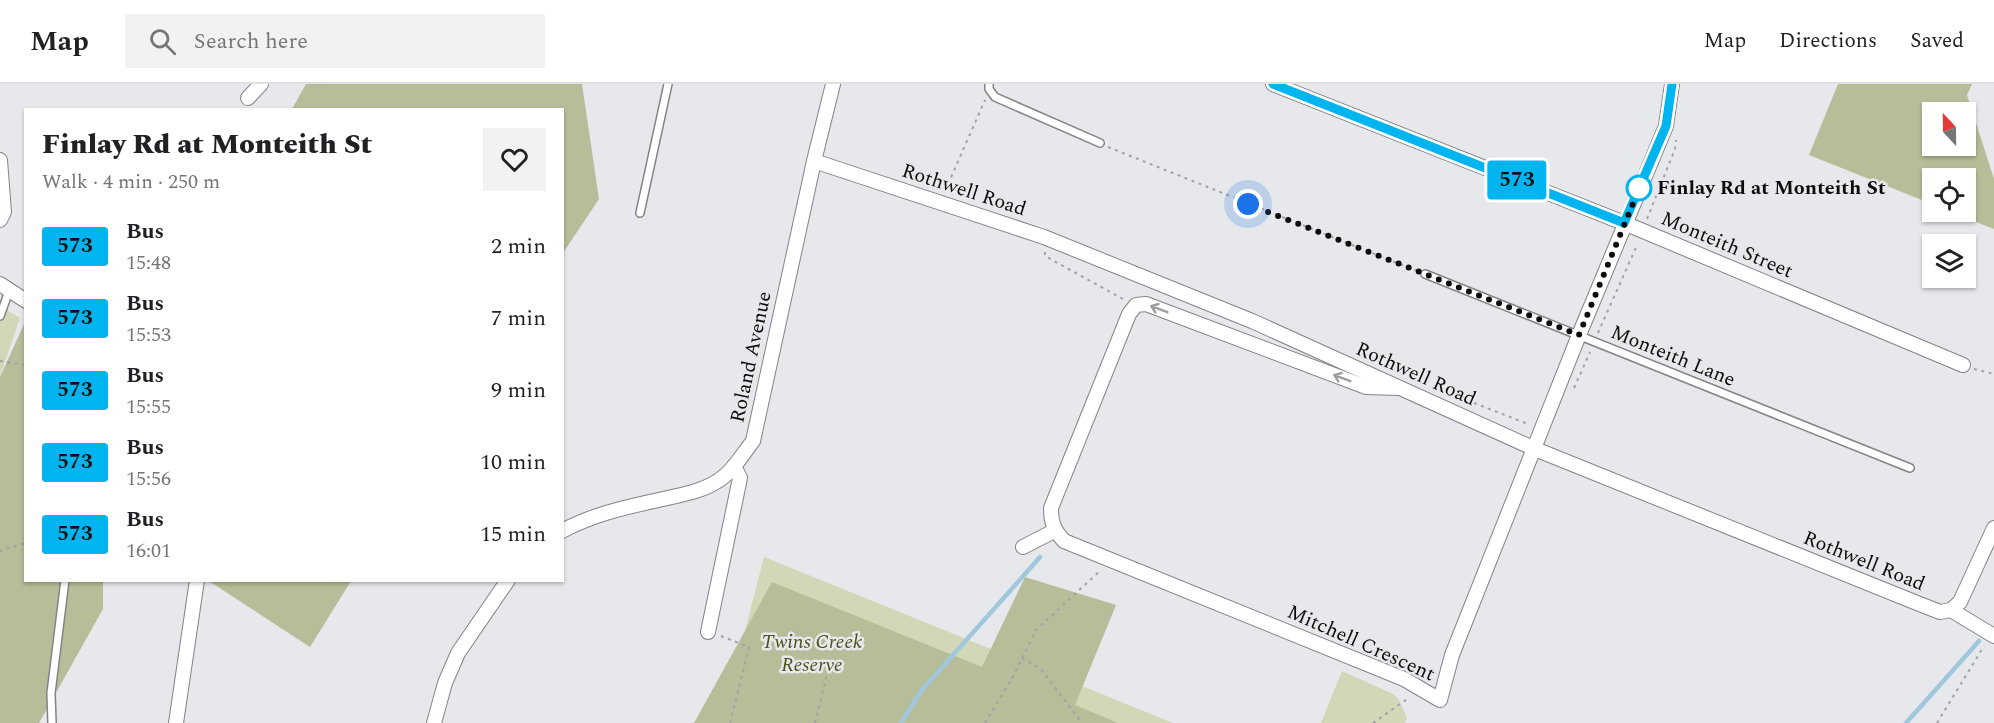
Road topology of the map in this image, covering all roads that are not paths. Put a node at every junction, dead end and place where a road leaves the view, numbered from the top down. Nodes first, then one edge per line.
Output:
1 (261, 84) edge
2 (668, 84) edge
3 (833, 84) edge
4 (1273, 84) edge
5 (1672, 84) edge
6 (989, 87) edge
7 (248, 98) dead end
8 (1100, 142) road end
9 (0, 160) edge
10 (814, 161) junction
11 (640, 213) dead end
12 (0, 220) edge
13 (1624, 223) junction
14 (1425, 274) road end
15 (4, 288) edge
16 (24, 300) edge
17 (0, 316) edge
18 (1579, 335) junction
19 (1963, 365) road end
20 (1399, 388) junction
21 (1535, 449) junction
22 (734, 466) junction
23 (1910, 468) dead end
24 (1994, 528) edge
25 (564, 530) edge
26 (1054, 531) junction
27 (1023, 547) dead end
28 (65, 582) edge
29 (197, 582) edge
30 (507, 582) edge
31 (1951, 610) junction
32 (708, 632) road end
33 (1992, 636) edge
34 (52, 723) edge
35 (176, 723) edge
36 (434, 723) edge

1 - 7 street
2 - 11 lane
3 - 10 street, Roland Avenue
4 - 13 street, Monteith Street
5 - 13 street
6 - 8 lane
9 - 12 street
10 - 20 street, Rothwell Road
10 - 22 street, Roland Avenue
13 - 18 street
13 - 19 street, Monteith Street
14 - 18 lane, Monteith Lane
15 - 16 street
15 - 17 lane
18 - 21 street
18 - 23 lane, Monteith Lane
20 - 21 street, Rothwell Road
20 -> 26 street
21 - 26 street, Mitchell Crescent
21 - 31 street, Rothwell Road
22 - 25 street, Roland Avenue
22 - 32 street
24 - 31 street
26 - 27 street
28 - 34 lane
29 - 35 street
30 - 36 street
31 - 33 street, Rothwell Road

